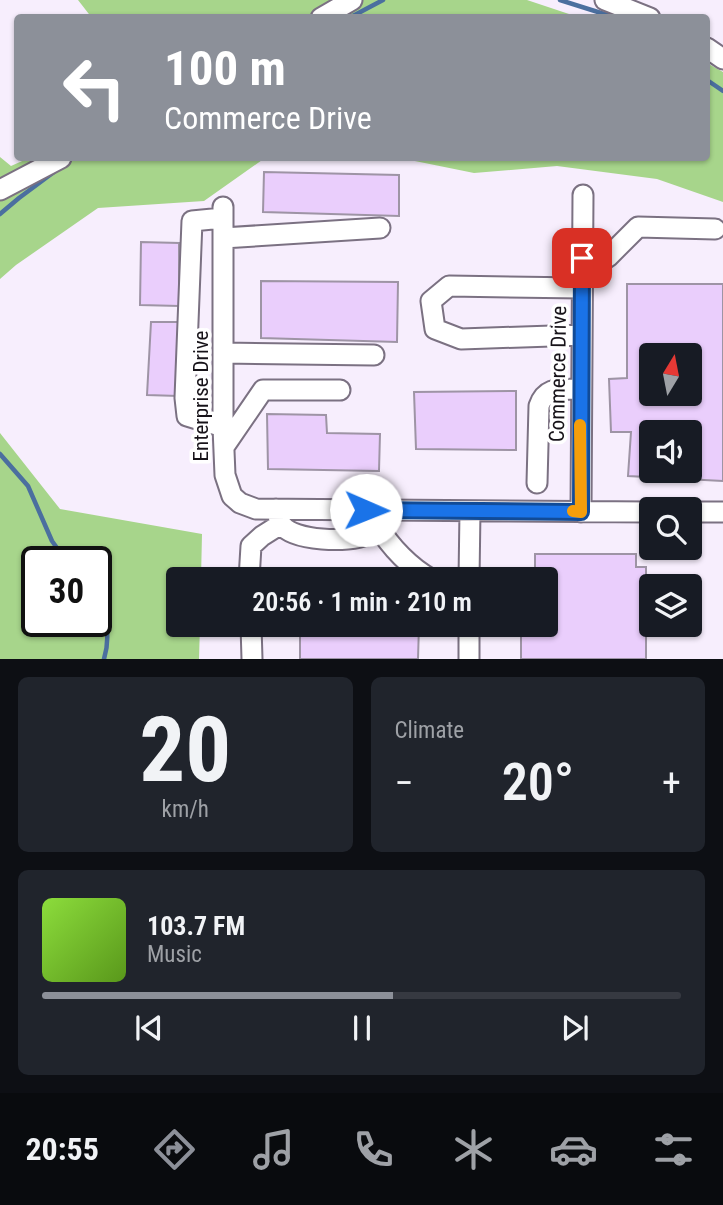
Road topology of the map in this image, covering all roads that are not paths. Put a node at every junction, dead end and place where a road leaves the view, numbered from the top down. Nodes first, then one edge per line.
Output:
1 (352, 0) edge
2 (605, 0) edge
3 (328, 14) edge
4 (640, 14) edge
5 (55, 161) edge
6 (0, 190) edge
7 (583, 195) dead end
8 (380, 229) dead end
9 (715, 229) dead end
10 (223, 238) junction
11 (582, 258) junction
12 (582, 288) junction
13 (581, 335) junction
14 (223, 353) junction
15 (374, 355) dead end
16 (581, 389) junction
17 (340, 390) dead end
18 (223, 427) junction
19 (224, 447) junction
20 (537, 483) dead end
21 (470, 511) junction
22 (581, 512) junction
23 (639, 512) edge
24 (702, 512) edge
25 (723, 512) edge
26 (279, 516) junction
27 (383, 518) junction
28 (250, 567) edge
29 (415, 567) edge
30 (469, 567) edge
31 (251, 637) edge
32 (469, 637) edge
33 (252, 659) edge
34 (469, 659) edge

1 - 3 street
2 - 4 street
5 - 6 street
7 - 11 street, Commerce Drive
8 - 10 street
9 - 11 street
10 - 14 street, Enterprise Drive
10 - 18 street, Enterprise Drive
11 - 12 street, Commerce Drive
12 - 13 street, Commerce Drive
12 - 13 street
13 - 16 street, Commerce Drive
14 - 15 street
14 - 18 street, Enterprise Drive
16 - 20 street
16 - 22 street, Commerce Drive
17 - 19 street
18 - 19 street, Enterprise Drive
19 - 26 street, Enterprise Drive
21 - 22 street, Enterprise Drive
21 - 27 street, Enterprise Drive
21 - 30 street
22 - 23 street, Enterprise Drive
24 - 25 street
26 - 27 street, Enterprise Drive
26 - 27 street
26 - 28 street
27 - 29 street
31 - 33 street
32 - 34 street

